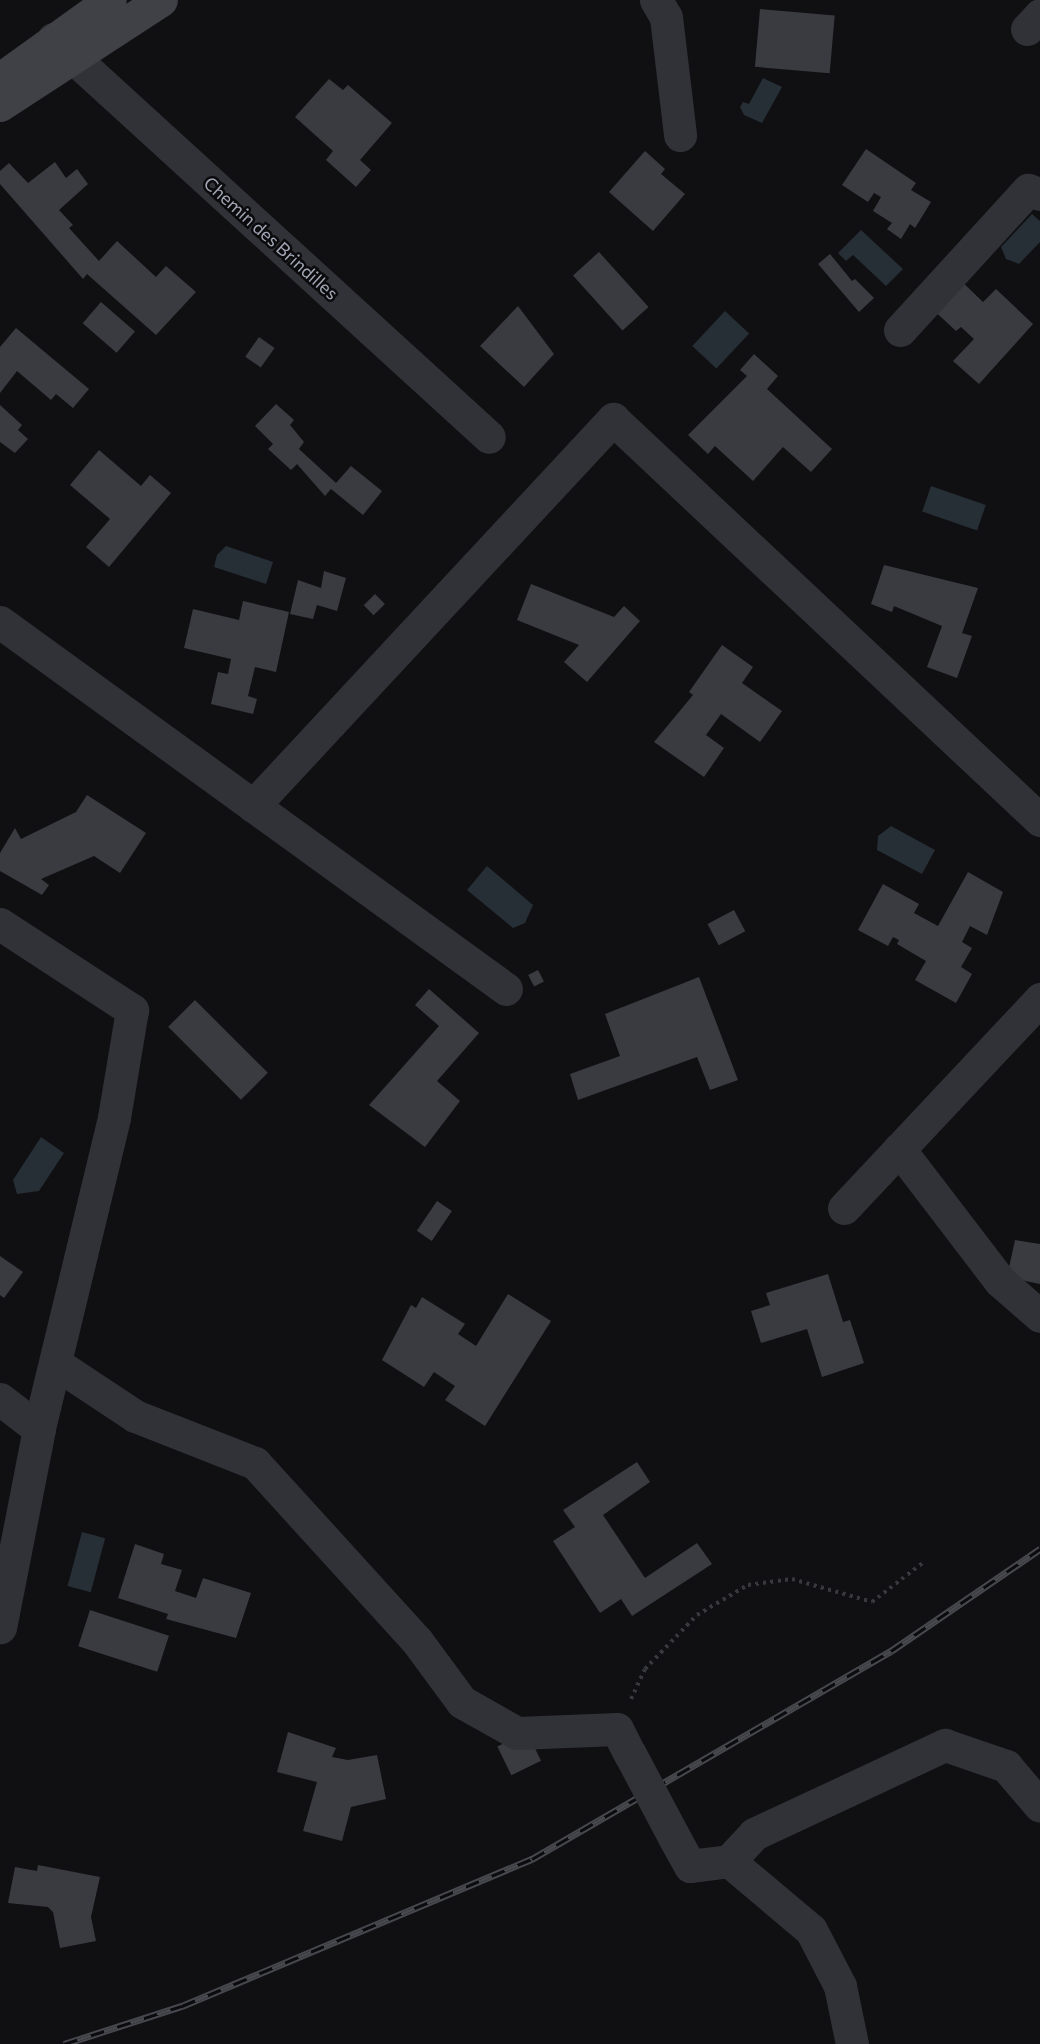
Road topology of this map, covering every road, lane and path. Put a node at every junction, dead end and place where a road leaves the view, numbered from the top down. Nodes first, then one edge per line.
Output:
1 (110, 0) edge
2 (161, 0) edge
3 (656, 0) edge
4 (64, 48) junction
5 (0, 79) edge
6 (0, 105) edge
7 (680, 135) dead end
8 (1040, 194) edge
9 (900, 330) dead end
10 (489, 437) dead end
11 (0, 622) edge
12 (253, 806) junction
13 (1040, 820) edge
14 (0, 924) edge
15 (506, 989) dead end
16 (1040, 999) edge
17 (899, 1149) junction
18 (844, 1208) dead end
19 (1040, 1316) edge
20 (56, 1363) junction
21 (0, 1400) edge
22 (39, 1429) junction
23 (925, 1561) dead end
24 (0, 1627) edge
25 (623, 1742) junction
26 (1040, 1806) edge
27 (729, 1861) junction
28 (852, 2044) edge

1 - 4 main road
2 - 4 main road
3 - 7 street
4 - 5 main road
4 - 6 main road
4 - 10 street, Chemin des Brindilles
8 - 9 street
11 - 12 street
12 - 13 street
12 - 15 street
14 - 20 street
16 - 17 street
17 - 18 street
17 - 19 street
20 - 22 street
20 - 25 street
21 - 22 street
22 - 24 street
23 - 25 path
25 - 27 street, bridge
26 - 27 street
27 - 28 street

